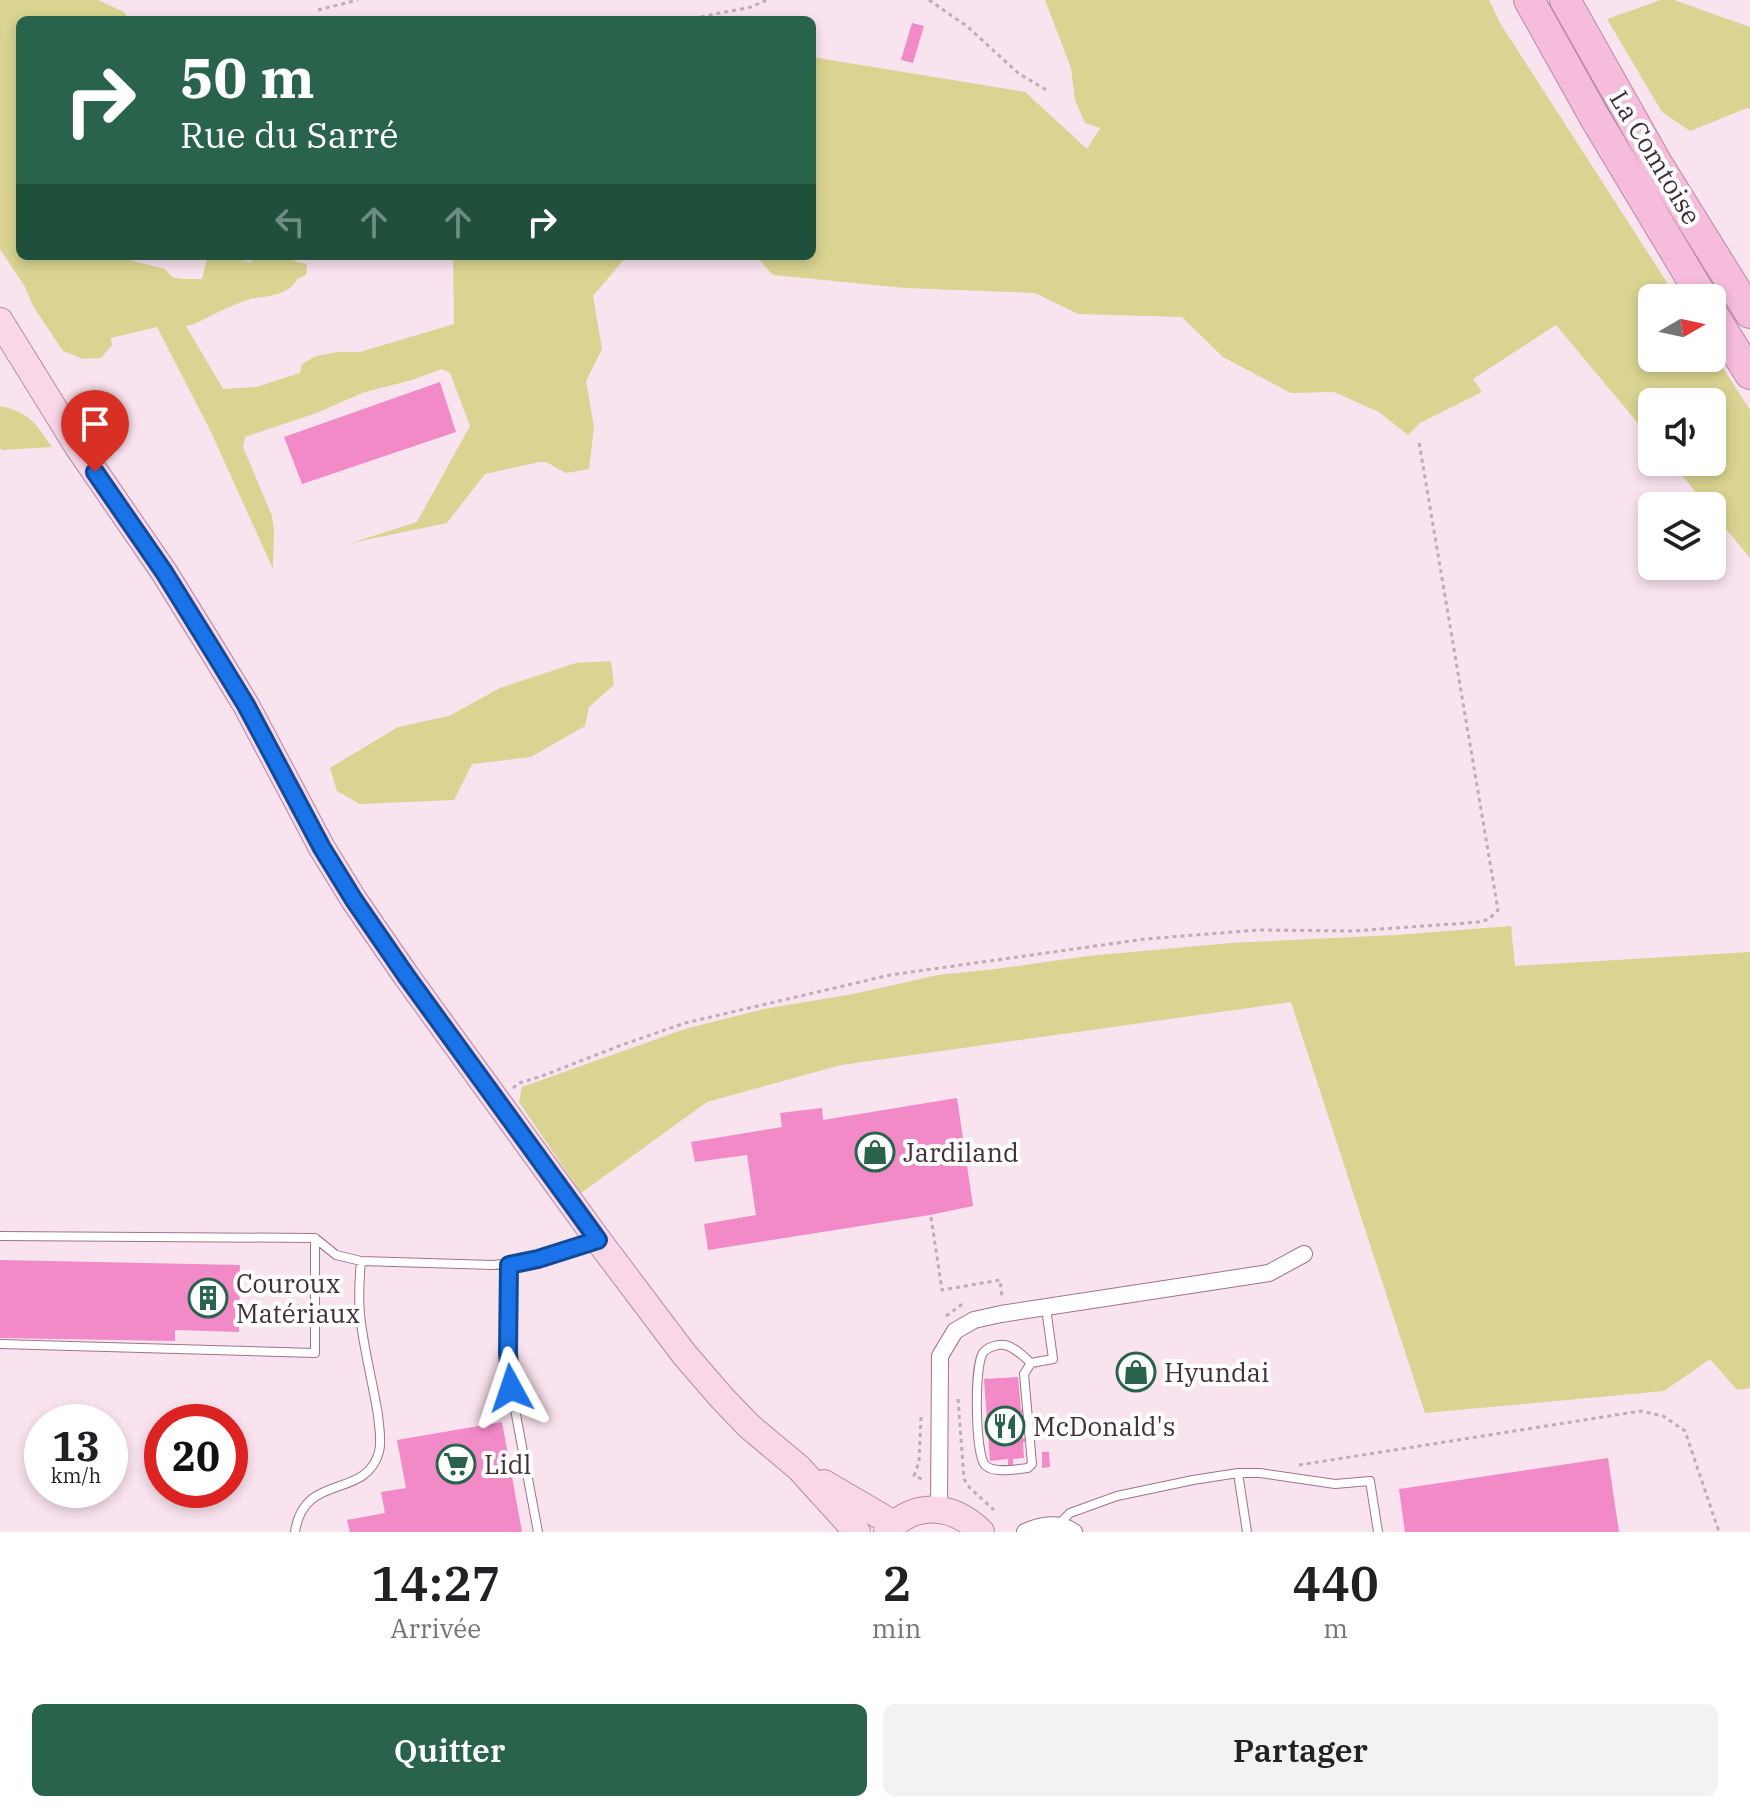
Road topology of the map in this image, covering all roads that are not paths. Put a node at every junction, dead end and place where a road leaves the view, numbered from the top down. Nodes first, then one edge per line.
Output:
1 (1529, 0) edge
2 (1565, 0) edge
3 (1658, 165) junction
4 (1695, 284) edge
5 (1750, 290) edge
6 (1750, 313) edge
7 (0, 321) edge
8 (1726, 335) edge
9 (1750, 374) edge
10 (0, 1236) edge
11 (315, 1238) junction
12 (598, 1240) junction
13 (1304, 1254) dead end
14 (361, 1261) junction
15 (509, 1265) junction
16 (1046, 1307) junction
17 (0, 1344) edge
18 (1031, 1363) junction
19 (799, 1468) junction
20 (1238, 1473) junction
21 (939, 1509) junction
22 (890, 1528) edge
23 (1066, 1528) edge
24 (295, 1532) edge
25 (538, 1532) edge
26 (857, 1532) edge
27 (981, 1532) edge
28 (1025, 1532) edge
29 (1247, 1532) edge
30 (1378, 1532) edge

1 - 4 highway, La Comtoise
2 - 3 highway, La Comtoise
3 - 5 highway
3 - 6 highway, La Comtoise
7 - 12 main road
8 - 9 highway
10 - 11 lane
11 - 14 lane
11 - 17 lane
12 - 15 lane
12 - 19 main road
13 - 16 street
14 - 15 lane
14 - 24 lane
15 - 25 lane
16 - 18 lane
16 - 21 street
18 - 18 lane
19 - 22 main road
19 - 26 main road
20 - 23 lane
20 - 29 lane
20 - 30 lane
21 - 22 main road
21 - 27 main road
23 - 28 street

